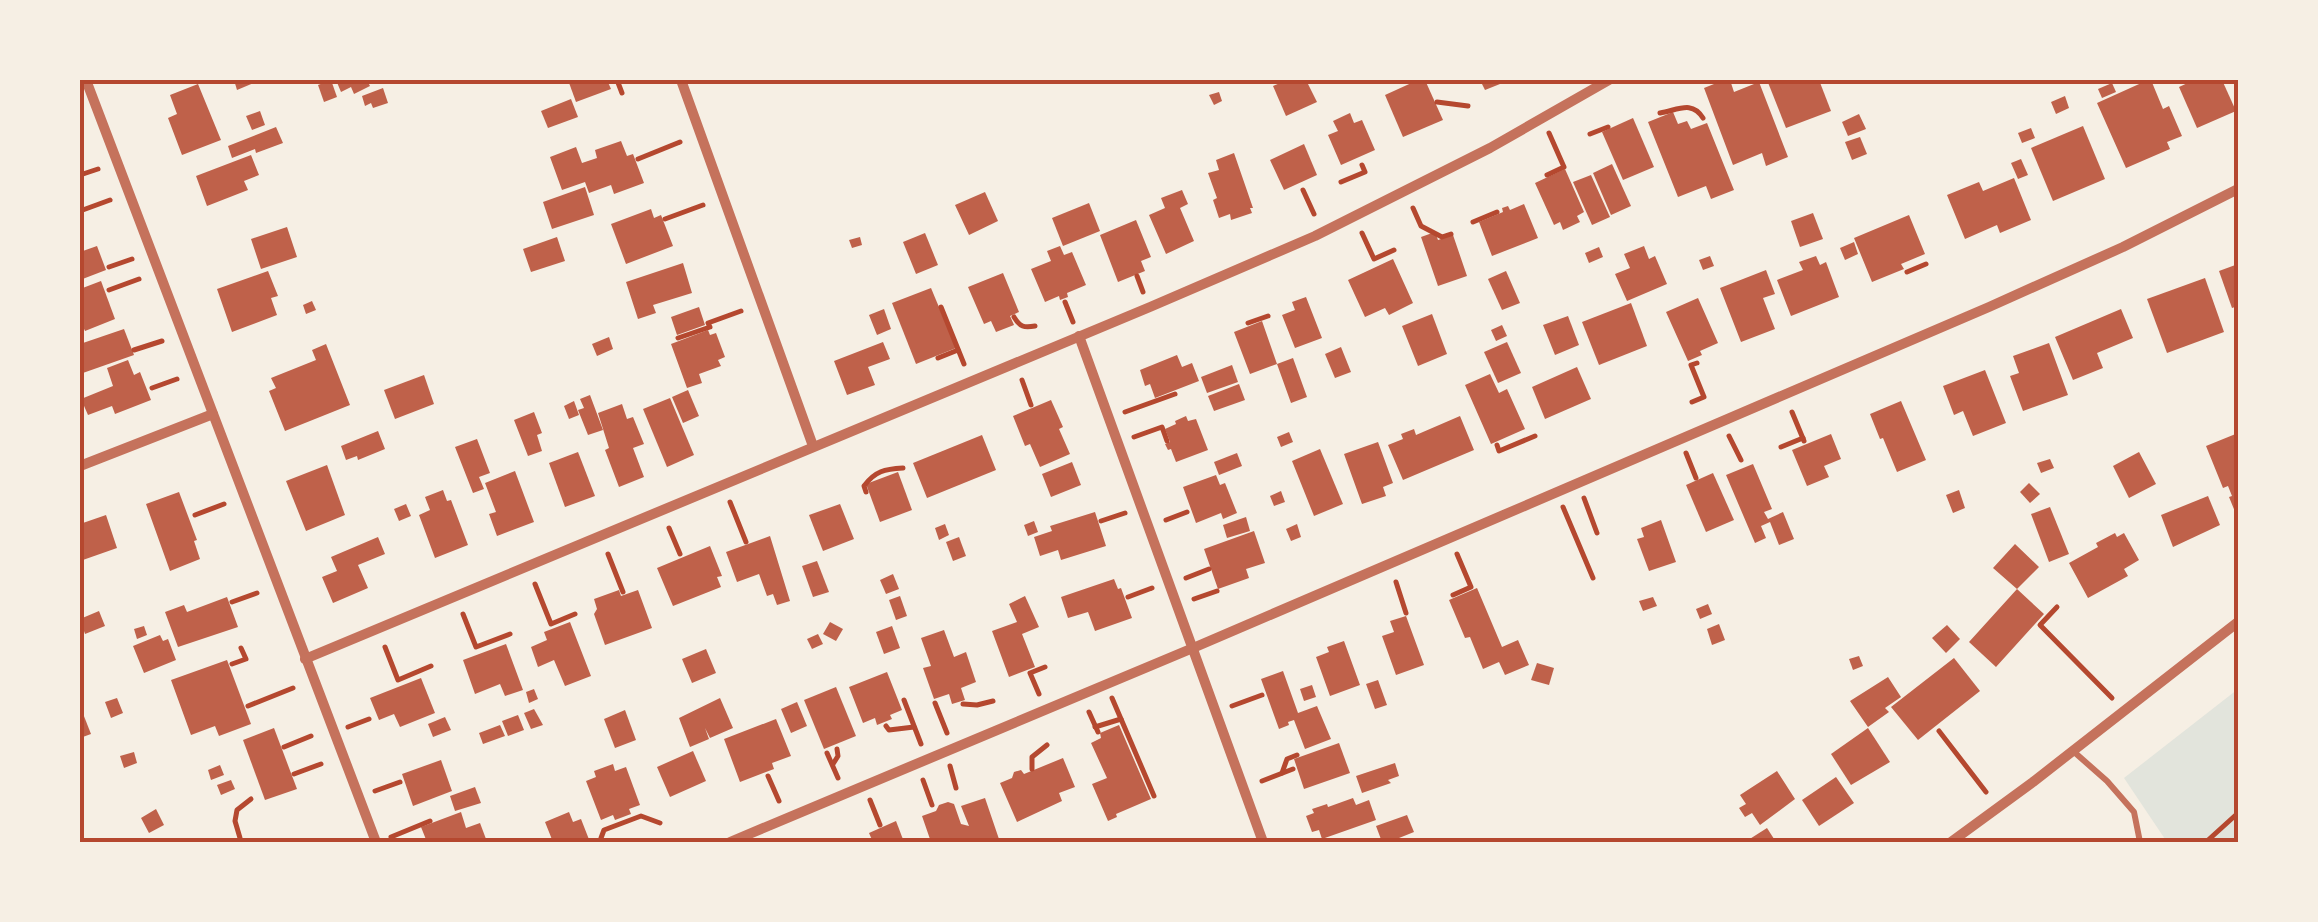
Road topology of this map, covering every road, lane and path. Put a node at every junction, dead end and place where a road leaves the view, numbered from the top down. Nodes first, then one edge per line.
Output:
1 (86, 80) edge
2 (617, 80) edge
3 (682, 80) edge
4 (1609, 80) edge
5 (622, 93) dead end
6 (1438, 102) dead end
7 (1468, 106) dead end
8 (1660, 112) dead end
9 (1703, 118) dead end
10 (1608, 127) dead end
11 (1549, 133) dead end
12 (1590, 134) dead end
13 (680, 142) dead end
14 (638, 159) dead end
15 (1362, 164) dead end
16 (98, 169) dead end
17 (1547, 174) dead end
18 (80, 175) edge
19 (1341, 182) dead end
20 (1303, 190) dead end
21 (2238, 190) edge
22 (110, 200) dead end
23 (703, 204) dead end
24 (1413, 208) dead end
25 (80, 211) edge
26 (1497, 212) dead end
27 (664, 218) dead end
28 (1472, 222) dead end
29 (1322, 233) junction
30 (1362, 234) dead end
31 (1451, 234) dead end
32 (1394, 250) dead end
33 (132, 259) dead end
34 (1926, 264) dead end
35 (108, 267) dead end
36 (1907, 272) dead end
37 (139, 279) dead end
38 (109, 290) dead end
39 (1065, 302) dead end
40 (941, 307) dead end
41 (741, 311) dead end
42 (1268, 316) dead end
43 (1014, 317) dead end
44 (1073, 323) dead end
45 (1248, 324) dead end
46 (1035, 326) dead end
47 (1079, 336) junction
48 (678, 338) dead end
49 (162, 340) dead end
50 (134, 350) dead end
51 (958, 350) junction
52 (938, 358) dead end
53 (1696, 363) dead end
54 (176, 379) dead end
55 (1022, 380) dead end
56 (972, 381) junction
57 (152, 388) dead end
58 (1175, 394) dead end
59 (1692, 402) dead end
60 (1031, 405) dead end
61 (1791, 408) dead end
62 (1125, 412) dead end
63 (213, 414) junction
64 (1728, 434) dead end
65 (1534, 436) dead end
66 (1134, 437) dead end
67 (1167, 442) dead end
68 (1496, 445) dead end
69 (814, 446) junction
70 (1781, 447) dead end
71 (1686, 452) dead end
72 (1741, 460) dead end
73 (80, 466) edge
74 (903, 468) dead end
75 (1696, 478) dead end
76 (866, 492) dead end
77 (1583, 496) dead end
78 (730, 502) dead end
79 (224, 504) dead end
80 (1562, 505) dead end
81 (1187, 512) dead end
82 (1124, 513) dead end
83 (195, 515) dead end
84 (1165, 521) dead end
85 (1100, 522) dead end
86 (670, 528) dead end
87 (1598, 533) dead end
88 (746, 542) dead end
89 (1456, 551) dead end
90 (608, 554) dead end
91 (680, 554) dead end
92 (1209, 569) dead end
93 (1394, 577) dead end
94 (1186, 578) dead end
95 (1593, 578) dead end
96 (535, 584) dead end
97 (1152, 588) dead end
98 (1217, 591) dead end
99 (623, 592) dead end
100 (257, 593) dead end
101 (1452, 595) dead end
102 (1128, 598) dead end
103 (1194, 599) dead end
104 (232, 602) dead end
105 (2057, 607) dead end
106 (1406, 613) dead end
107 (464, 614) dead end
108 (575, 614) dead end
109 (2238, 622) edge
110 (510, 634) dead end
111 (385, 647) dead end
112 (241, 648) dead end
113 (1193, 648) junction
114 (304, 658) junction
115 (232, 664) dead end
116 (431, 666) dead end
117 (1045, 667) dead end
118 (293, 688) dead end
119 (1262, 695) dead end
120 (1040, 696) dead end
121 (1112, 698) dead end
122 (904, 700) dead end
123 (992, 701) dead end
124 (934, 703) dead end
125 (963, 704) dead end
126 (248, 706) dead end
127 (1232, 706) dead end
128 (1087, 708) dead end
129 (2124, 710) junction
130 (369, 719) dead end
131 (1121, 719) junction
132 (886, 726) dead end
133 (347, 727) dead end
134 (914, 727) junction
135 (1939, 732) dead end
136 (948, 735) dead end
137 (311, 736) dead end
138 (1047, 745) dead end
139 (922, 746) dead end
140 (284, 747) dead end
141 (838, 749) dead end
142 (2074, 751) junction
143 (827, 753) dead end
144 (1297, 755) dead end
145 (321, 764) dead end
146 (832, 765) junction
147 (950, 766) dead end
148 (1032, 769) dead end
149 (1292, 769) dead end
150 (1282, 773) junction
151 (294, 774) dead end
152 (768, 776) dead end
153 (922, 778) dead end
154 (840, 780) dead end
155 (400, 782) dead end
156 (1259, 782) dead end
157 (956, 788) dead end
158 (372, 792) dead end
159 (1154, 796) dead end
160 (251, 799) dead end
161 (870, 800) dead end
162 (780, 804) dead end
163 (932, 805) dead end
164 (1997, 808) junction
165 (2238, 813) edge
166 (430, 821) dead end
167 (660, 823) dead end
168 (880, 825) dead end
169 (240, 838) dead end
170 (390, 838) dead end
171 (376, 842) edge
172 (602, 842) edge
173 (730, 842) edge
174 (1263, 842) edge
175 (1951, 842) edge
176 (2140, 842) edge
177 (2206, 842) edge

1 - 63 street
2 - 5 path
3 - 69 street
4 - 29 street
6 - 7 path
8 - 9 path
10 - 12 path
11 - 17 path
13 - 14 path
15 - 19 path
16 - 18 path
20 - 29 path
21 - 113 street
22 - 25 path
23 - 27 path
24 - 31 path
26 - 28 path
29 - 47 street
30 - 32 path
33 - 35 path
34 - 36 path
37 - 38 path
39 - 44 path
40 - 51 path
41 - 48 path
42 - 45 path
43 - 46 path
47 - 56 street
47 - 113 street
49 - 50 path
51 - 52 path
51 - 56 path
53 - 59 path
54 - 57 path
55 - 60 path
56 - 69 street
58 - 62 path
61 - 70 path
63 - 73 street
63 - 114 street
64 - 72 path
65 - 68 path
66 - 67 path
69 - 114 street
71 - 75 path
74 - 76 path
77 - 87 path
78 - 88 path
79 - 83 path
80 - 95 path
81 - 84 path
82 - 85 path
86 - 91 path
89 - 101 path
90 - 99 path
92 - 94 path
93 - 106 path
96 - 108 path
97 - 102 path
98 - 103 path
100 - 104 path
105 - 129 path
107 - 110 path
109 - 129 street
111 - 116 path
112 - 115 path
113 - 173 street
113 - 174 street
114 - 171 street
117 - 120 path
118 - 126 path
119 - 127 path
121 - 131 path
122 - 134 path
123 - 125 path
124 - 136 path
128 - 131 path
129 - 142 street
130 - 133 path
131 - 159 path
132 - 134 path
134 - 139 path
135 - 164 path
137 - 140 path
138 - 148 path
141 - 146 path
142 - 164 street
142 - 176 lane
143 - 146 path
144 - 150 path
145 - 151 path
146 - 154 path
147 - 157 path
149 - 150 path
150 - 156 path
152 - 162 path
153 - 163 path
155 - 158 path
160 - 169 path
161 - 168 path
164 - 175 street
165 - 177 path
166 - 170 path
167 - 172 path

